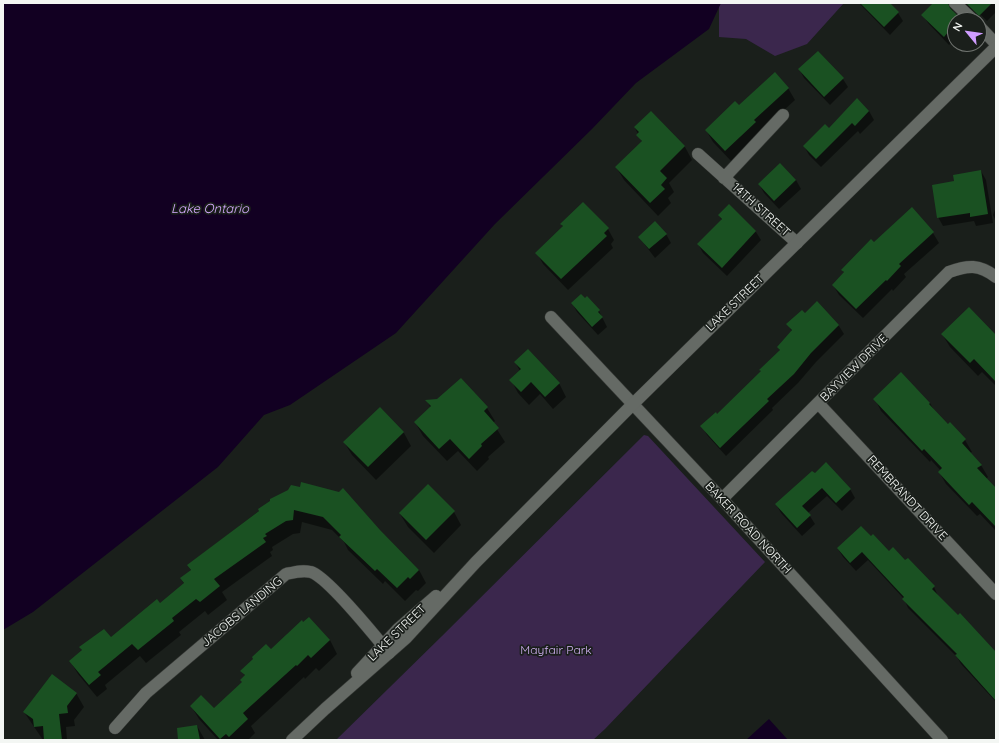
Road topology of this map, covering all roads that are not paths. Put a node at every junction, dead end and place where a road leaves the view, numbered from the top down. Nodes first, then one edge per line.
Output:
1 (955, 3) edge
2 (965, 12) edge
3 (987, 35) edge
4 (996, 45) edge
5 (783, 115) dead end
6 (698, 154) dead end
7 (724, 178) junction
8 (797, 243) junction
9 (996, 277) edge
10 (551, 317) dead end
11 (818, 403) junction
12 (632, 404) junction
13 (722, 499) junction
14 (996, 594) edge
15 (386, 649) junction
16 (115, 728) dead end
17 (292, 740) edge
18 (942, 740) edge

1 - 2 street
3 - 4 street
4 - 8 street, LAKE STREET
5 - 7 street, 14TH STREET
6 - 7 street, 14TH STREET
7 - 8 street, 14TH STREET
8 - 12 street, LAKE STREET
9 - 11 street, BAYVIEW DRIVE
10 - 12 street, BAKER ROAD NORTH
11 - 13 street, BAYVIEW DRIVE
11 - 14 street, REMBRANDT DRIVE
12 - 13 street, BAKER ROAD NORTH
12 - 15 street, LAKE STREET
13 - 18 street, BAKER ROAD NORTH
15 - 16 street, JACOBS LANDING
15 - 17 street, LAKE STREET

